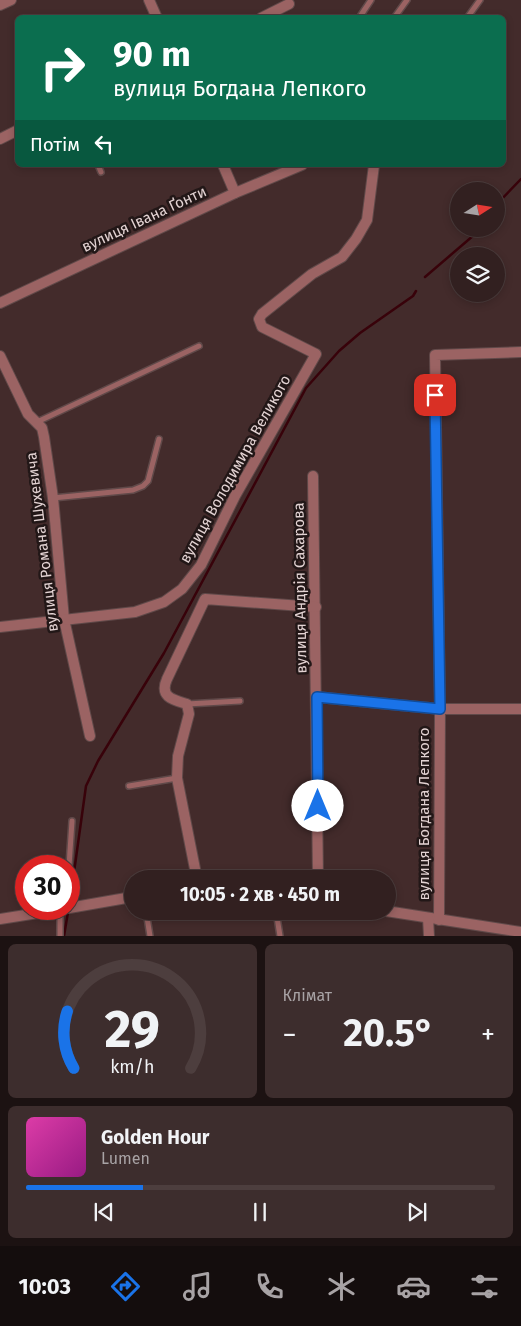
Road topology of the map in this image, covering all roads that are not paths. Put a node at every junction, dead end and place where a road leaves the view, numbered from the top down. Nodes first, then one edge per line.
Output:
1 (11, 0) edge
2 (149, 0) edge
3 (371, 0) edge
4 (407, 0) edge
5 (480, 0) edge
6 (290, 4) dead end
7 (0, 5) edge
8 (156, 15) edge
9 (267, 15) edge
10 (361, 15) edge
11 (396, 15) edge
12 (469, 15) edge
13 (15, 131) edge
14 (0, 138) edge
15 (99, 167) edge
16 (224, 167) edge
17 (297, 167) edge
18 (374, 167) edge
19 (101, 172) dead end
20 (235, 192) junction
21 (0, 303) edge
22 (199, 346) dead end
23 (521, 352) edge
24 (0, 356) edge
25 (37, 422) junction
26 (159, 439) dead end
27 (313, 476) dead end
28 (53, 498) junction
29 (316, 608) junction
30 (64, 619) junction
31 (0, 627) edge
32 (317, 697) junction
33 (240, 701) dead end
34 (187, 704) junction
35 (440, 709) junction
36 (521, 709) edge
37 (90, 736) dead end
38 (177, 778) junction
39 (129, 786) dead end
40 (72, 821) dead end
41 (70, 855) edge
42 (195, 870) edge
43 (318, 870) edge
44 (124, 898) edge
45 (80, 906) edge
46 (396, 913) edge
47 (15, 917) edge
48 (0, 919) edge
49 (434, 919) junction
50 (61, 920) edge
51 (147, 920) edge
52 (277, 920) edge
53 (521, 932) edge
54 (60, 936) edge
55 (150, 936) edge
56 (280, 936) edge
57 (429, 936) edge

1 - 7 street
2 - 8 street
3 - 10 lane
4 - 11 lane
5 - 12 lane
6 - 9 street
13 - 14 street
15 - 19 lane
16 - 20 street
17 - 20 street, вулиця Івана Ґонти
18 - 30 street, вулиця Володимира Великого
20 - 21 street, вулиця Івана Ґонти
22 - 25 lane
23 - 35 street, вулиця Богдана Лепкого
24 - 25 street, вулиця Романа Шухевича
25 - 28 street, вулиця Романа Шухевича
26 - 28 lane
27 - 29 street, вулиця Андрія Сахарова
28 - 30 street, вулиця Романа Шухевича
29 - 32 street, вулиця Андрія Сахарова
29 - 34 street
30 - 31 street, вулиця Володимира Великого
30 - 37 street, вулиця Романа Шухевича
32 - 35 street, вулиця Богдана Лепкого
32 - 43 street, вулиця Андрія Сахарова
33 - 34 lane
34 - 38 street
35 - 36 street, вулиця Богдана Лепкого
35 - 49 street, вулиця Богдана Лепкого
38 - 39 lane
38 - 42 street
40 - 41 lane
44 - 45 street
46 - 49 street
47 - 48 street
49 - 53 street
49 - 57 street, вулиця Богдана Лепкого
50 - 54 lane
51 - 55 lane
52 - 56 lane

